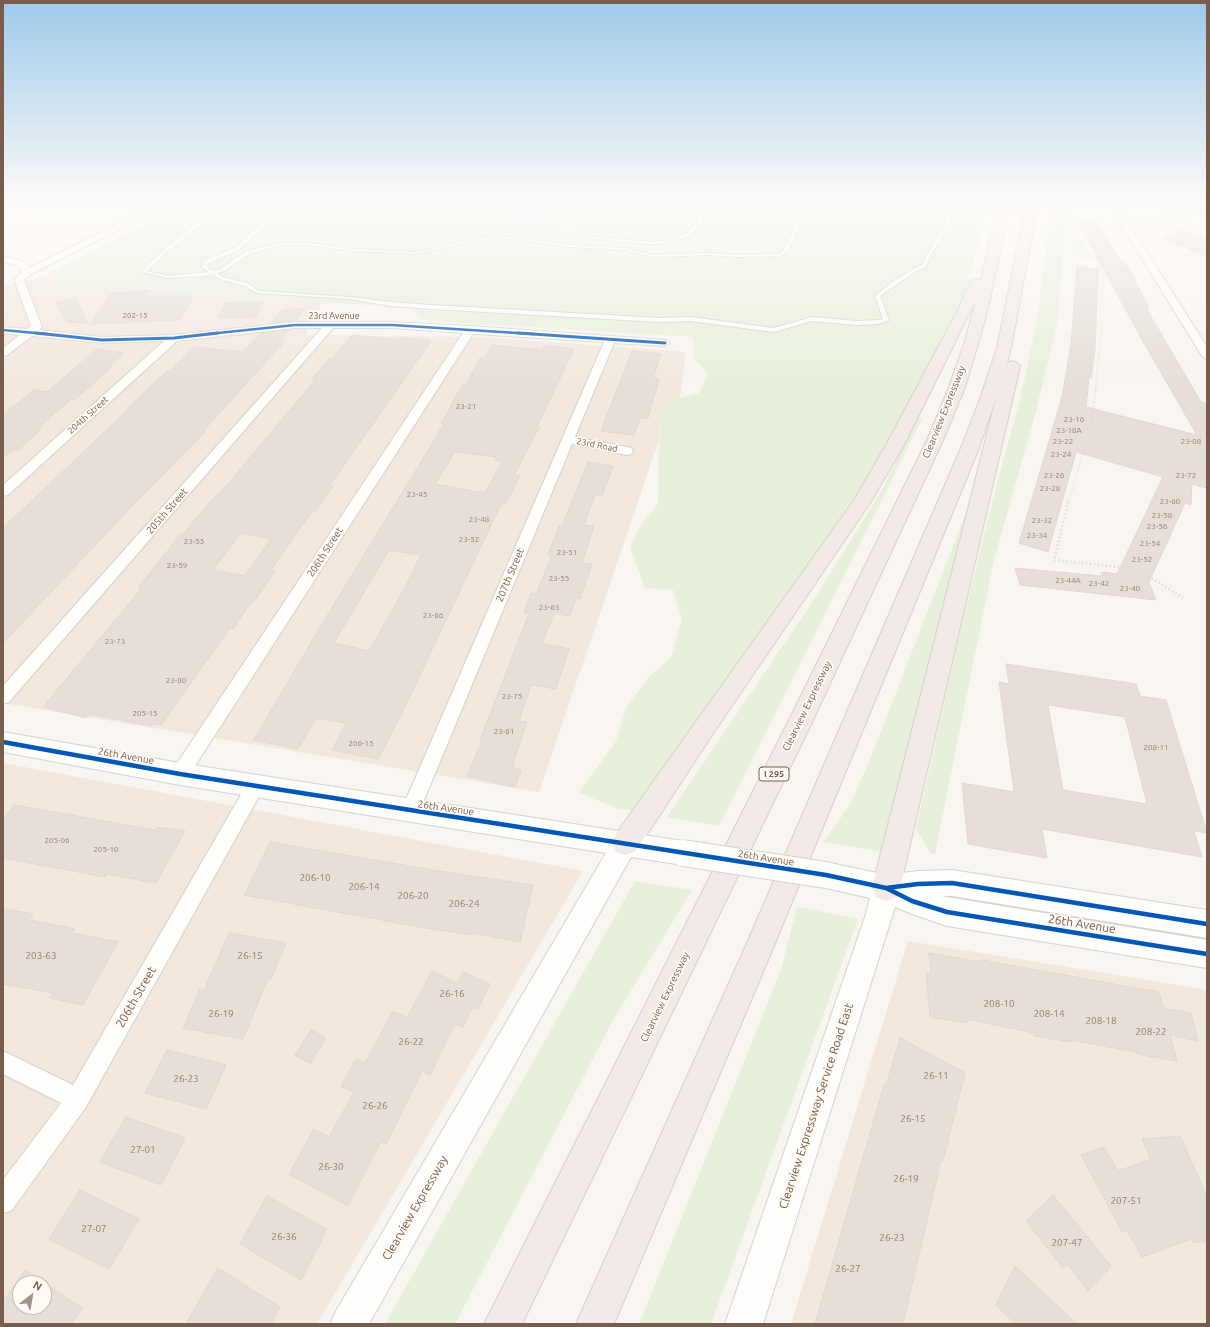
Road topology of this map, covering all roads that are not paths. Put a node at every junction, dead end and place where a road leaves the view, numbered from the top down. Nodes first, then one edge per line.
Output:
1 (15, 262) edge
2 (49, 262) edge
3 (154, 262) edge
4 (206, 262) edge
5 (234, 262) edge
6 (926, 262) edge
7 (983, 262) edge
8 (991, 262) edge
9 (1022, 262) edge
10 (1028, 262) edge
11 (1148, 262) edge
12 (27, 273) junction
13 (213, 273) junction
14 (332, 324) junction
15 (3, 330) edge
16 (471, 330) junction
17 (28, 334) junction
18 (174, 338) junction
19 (610, 340) junction
20 (665, 343) dead end
21 (3, 353) edge
22 (1207, 356) edge
23 (568, 439) junction
24 (626, 451) dead end
25 (3, 492) edge
26 (3, 697) edge
27 (3, 742) edge
28 (180, 774) junction
29 (256, 785) junction
30 (410, 811) junction
31 (625, 843) junction
32 (886, 888) junction
33 (1207, 924) edge
34 (1207, 954) edge
35 (3, 1062) edge
36 (78, 1099) junction
37 (3, 1201) edge
38 (349, 1324) edge
39 (503, 1324) edge
40 (595, 1324) edge
41 (744, 1324) edge

1 - 12 street
2 - 12 street
3 - 13 lane
4 - 13 lane
5 - 13 lane
6 - 13 lane
7 - 31 highway
8 - 39 highway, Clearview Expressway / I 295
9 - 40 highway
10 - 32 highway
11 - 22 street
12 - 17 street
14 - 16 street, 23rd Avenue
14 - 18 street, 23rd Avenue
14 - 26 street, 205th Street
15 - 17 street, 23rd Avenue
16 - 19 street, 23rd Avenue
16 - 28 street, 206th Street
17 - 18 street, 23rd Avenue
17 - 21 street
18 - 25 street, 204th Street
19 - 20 street, 23rd Avenue
19 - 23 street, 207th Street
23 - 24 street, 23rd Road
23 - 30 street, 207th Street
27 - 28 street, 26th Avenue
28 - 29 street, 26th Avenue
29 - 30 street, 26th Avenue
29 - 36 street, 206th Street
30 - 31 street, 26th Avenue
31 - 32 street, 26th Avenue, bridge
31 - 38 street, Clearview Expressway
32 - 33 street, 26th Avenue
32 - 34 street, 26th Avenue
32 - 41 street, Clearview Expressway Service Road East
35 - 36 street
36 - 37 street, 206th Street

